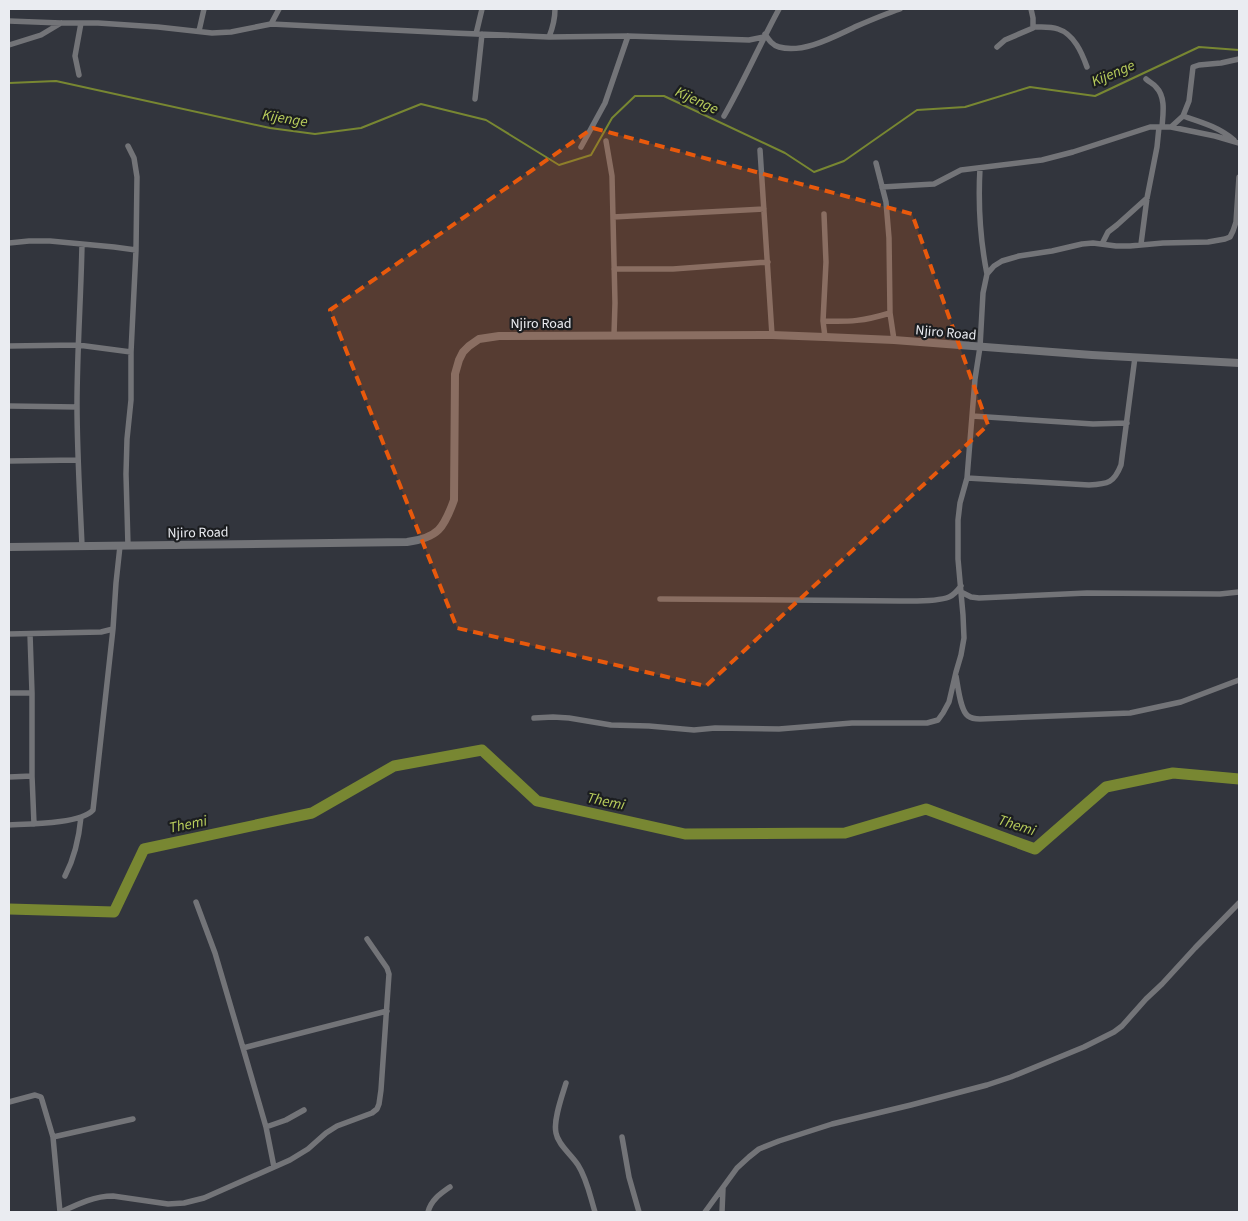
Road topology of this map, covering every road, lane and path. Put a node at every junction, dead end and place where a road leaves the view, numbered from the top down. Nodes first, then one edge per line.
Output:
1 (204, 9) edge
2 (278, 9) edge
3 (482, 9) edge
4 (555, 9) edge
5 (779, 9) edge
6 (900, 9) edge
7 (1031, 9) edge
8 (9, 21) edge
9 (61, 23) junction
10 (81, 23) junction
11 (271, 24) junction
12 (1034, 26) junction
13 (199, 31) junction
14 (479, 34) junction
15 (628, 36) junction
16 (764, 36) junction
17 (549, 37) junction
18 (9, 45) edge
19 (997, 48) dead end
20 (1239, 59) edge
21 (1086, 67) dead end
22 (79, 76) dead end
23 (1146, 79) dead end
24 (476, 99) dead end
25 (724, 116) dead end
26 (1183, 116) junction
27 (1171, 126) junction
28 (1160, 127) junction
29 (606, 141) dead end
30 (1237, 142) edge
31 (128, 146) dead end
32 (581, 147) dead end
33 (760, 150) dead end
34 (876, 162) dead end
35 (980, 168) junction
36 (1239, 177) edge
37 (882, 187) junction
38 (1147, 198) junction
39 (764, 209) junction
40 (824, 214) dead end
41 (613, 217) junction
42 (9, 243) edge
43 (82, 244) junction
44 (1102, 244) junction
45 (1141, 244) junction
46 (136, 250) junction
47 (768, 262) junction
48 (614, 269) junction
49 (987, 274) junction
50 (890, 313) junction
51 (823, 320) junction
52 (614, 335) junction
53 (772, 335) junction
54 (825, 337) junction
55 (894, 340) junction
56 (78, 345) junction
57 (9, 346) edge
58 (980, 347) junction
59 (131, 352) junction
60 (1135, 357) junction
61 (1239, 363) edge
62 (9, 406) edge
63 (77, 407) junction
64 (972, 416) junction
65 (1127, 423) junction
66 (9, 460) edge
67 (78, 460) junction
68 (967, 478) junction
69 (82, 546) junction
70 (124, 546) junction
71 (9, 547) edge
72 (961, 589) junction
73 (1239, 592) edge
74 (660, 600) dead end
75 (113, 629) junction
76 (9, 634) edge
77 (30, 634) junction
78 (956, 672) junction
79 (1239, 680) edge
80 (9, 693) edge
81 (32, 693) junction
82 (534, 718) dead end
83 (32, 776) junction
84 (9, 777) edge
85 (81, 817) junction
86 (34, 824) junction
87 (9, 825) edge
88 (65, 876) dead end
89 (196, 902) dead end
90 (1239, 903) edge
91 (367, 939) dead end
92 (387, 1011) junction
93 (244, 1048) junction
94 (566, 1083) dead end
95 (9, 1102) edge
96 (304, 1110) dead end
97 (133, 1119) dead end
98 (266, 1127) junction
99 (53, 1137) junction
100 (622, 1137) dead end
101 (274, 1167) junction
102 (450, 1187) dead end
103 (723, 1188) junction
104 (61, 1212) edge
105 (428, 1212) edge
106 (595, 1212) edge
107 (639, 1212) edge
108 (705, 1212) edge
109 (722, 1212) edge

1 - 13 street
2 - 11 street
3 - 14 street
4 - 17 street
5 - 16 street
6 - 16 street
7 - 12 street
8 - 9 street
9 - 10 street
9 - 18 street
10 - 13 street
10 - 22 street
11 - 13 street
11 - 14 street
12 - 19 street
12 - 21 street
14 - 17 street
14 - 24 street
15 - 16 street
15 - 17 street
15 - 32 street
16 - 25 street
20 - 26 street
23 - 28 street
26 - 27 street
26 - 30 street
27 - 28 street
27 - 30 street
28 - 35 street
28 - 38 street
29 - 41 street
31 - 46 street
33 - 39 street
34 - 37 street
35 - 37 street
35 - 49 street
36 - 45 street
37 - 50 street
38 - 44 street
38 - 45 street
39 - 41 street
39 - 47 street
40 - 51 street
41 - 48 street
42 - 43 street
43 - 46 street
43 - 56 street
44 - 45 street
44 - 49 street
46 - 59 street
47 - 48 street
47 - 53 street
48 - 52 street
49 - 58 street
50 - 51 street
50 - 55 street
51 - 54 street
52 - 53 street, Njiro Road
52 - 70 street, Njiro Road
53 - 54 street, Njiro Road
54 - 55 street, Njiro Road
55 - 58 street, Njiro Road
56 - 57 street
56 - 59 street
56 - 63 street
58 - 60 street, Njiro Road
58 - 64 street
59 - 70 street
60 - 61 street, Njiro Road
60 - 65 street
62 - 63 street
63 - 67 street
64 - 65 street
64 - 68 street
65 - 68 street
66 - 67 street
67 - 69 street
68 - 72 street
69 - 70 street, Njiro Road
69 - 71 street, Njiro Road
70 - 75 street
72 - 73 street
72 - 74 street
72 - 78 street
75 - 77 street
75 - 85 street
76 - 77 street
77 - 81 street
78 - 79 street
78 - 82 street
80 - 81 street
81 - 83 street
83 - 84 street
83 - 86 street
85 - 86 street
85 - 88 street
86 - 87 street
89 - 93 street
90 - 103 street
91 - 92 street
92 - 93 street
92 - 101 street
93 - 98 street
94 - 106 street
95 - 99 street
96 - 98 street
97 - 99 street
98 - 101 street
99 - 104 street
100 - 107 street
101 - 104 street
102 - 105 street
103 - 108 street
103 - 109 street

